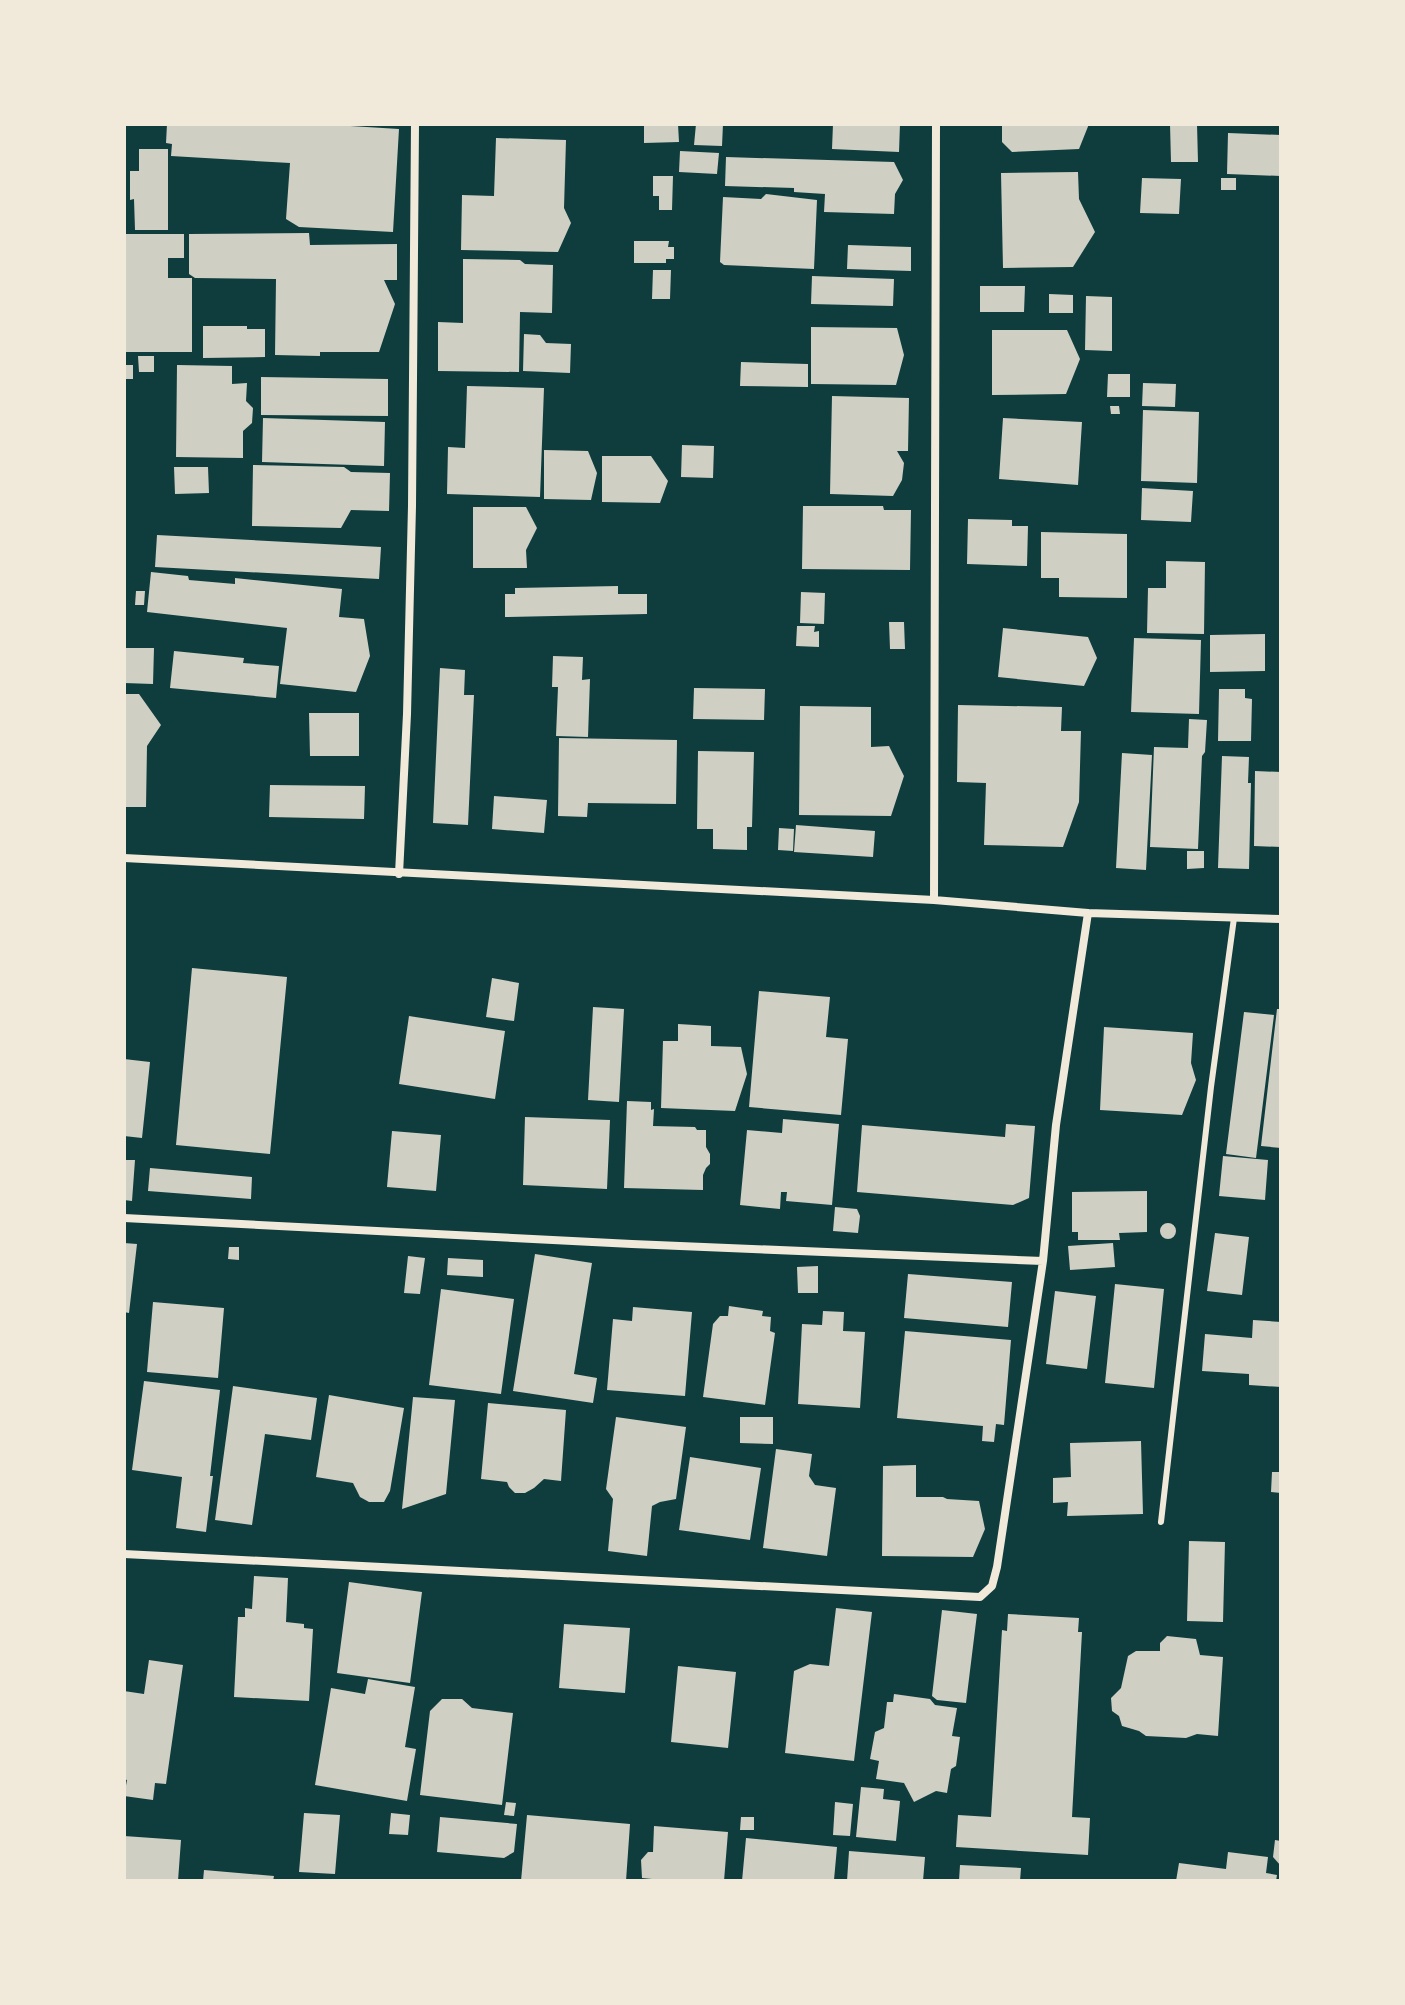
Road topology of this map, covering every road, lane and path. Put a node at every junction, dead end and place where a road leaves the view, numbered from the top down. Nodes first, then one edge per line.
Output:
1 (415, 124) edge
2 (936, 124) edge
3 (124, 858) edge
4 (399, 874) junction
5 (934, 900) junction
6 (1088, 913) junction
7 (1234, 918) junction
8 (1281, 919) edge
9 (124, 1218) edge
10 (1043, 1261) junction
11 (1161, 1522) dead end
12 (124, 1554) edge

1 - 4 street
2 - 5 street
3 - 4 street
4 - 5 street
5 - 6 street
6 - 7 street
6 - 10 street
7 - 8 street
7 - 11 lane
9 - 10 street
10 - 12 street

